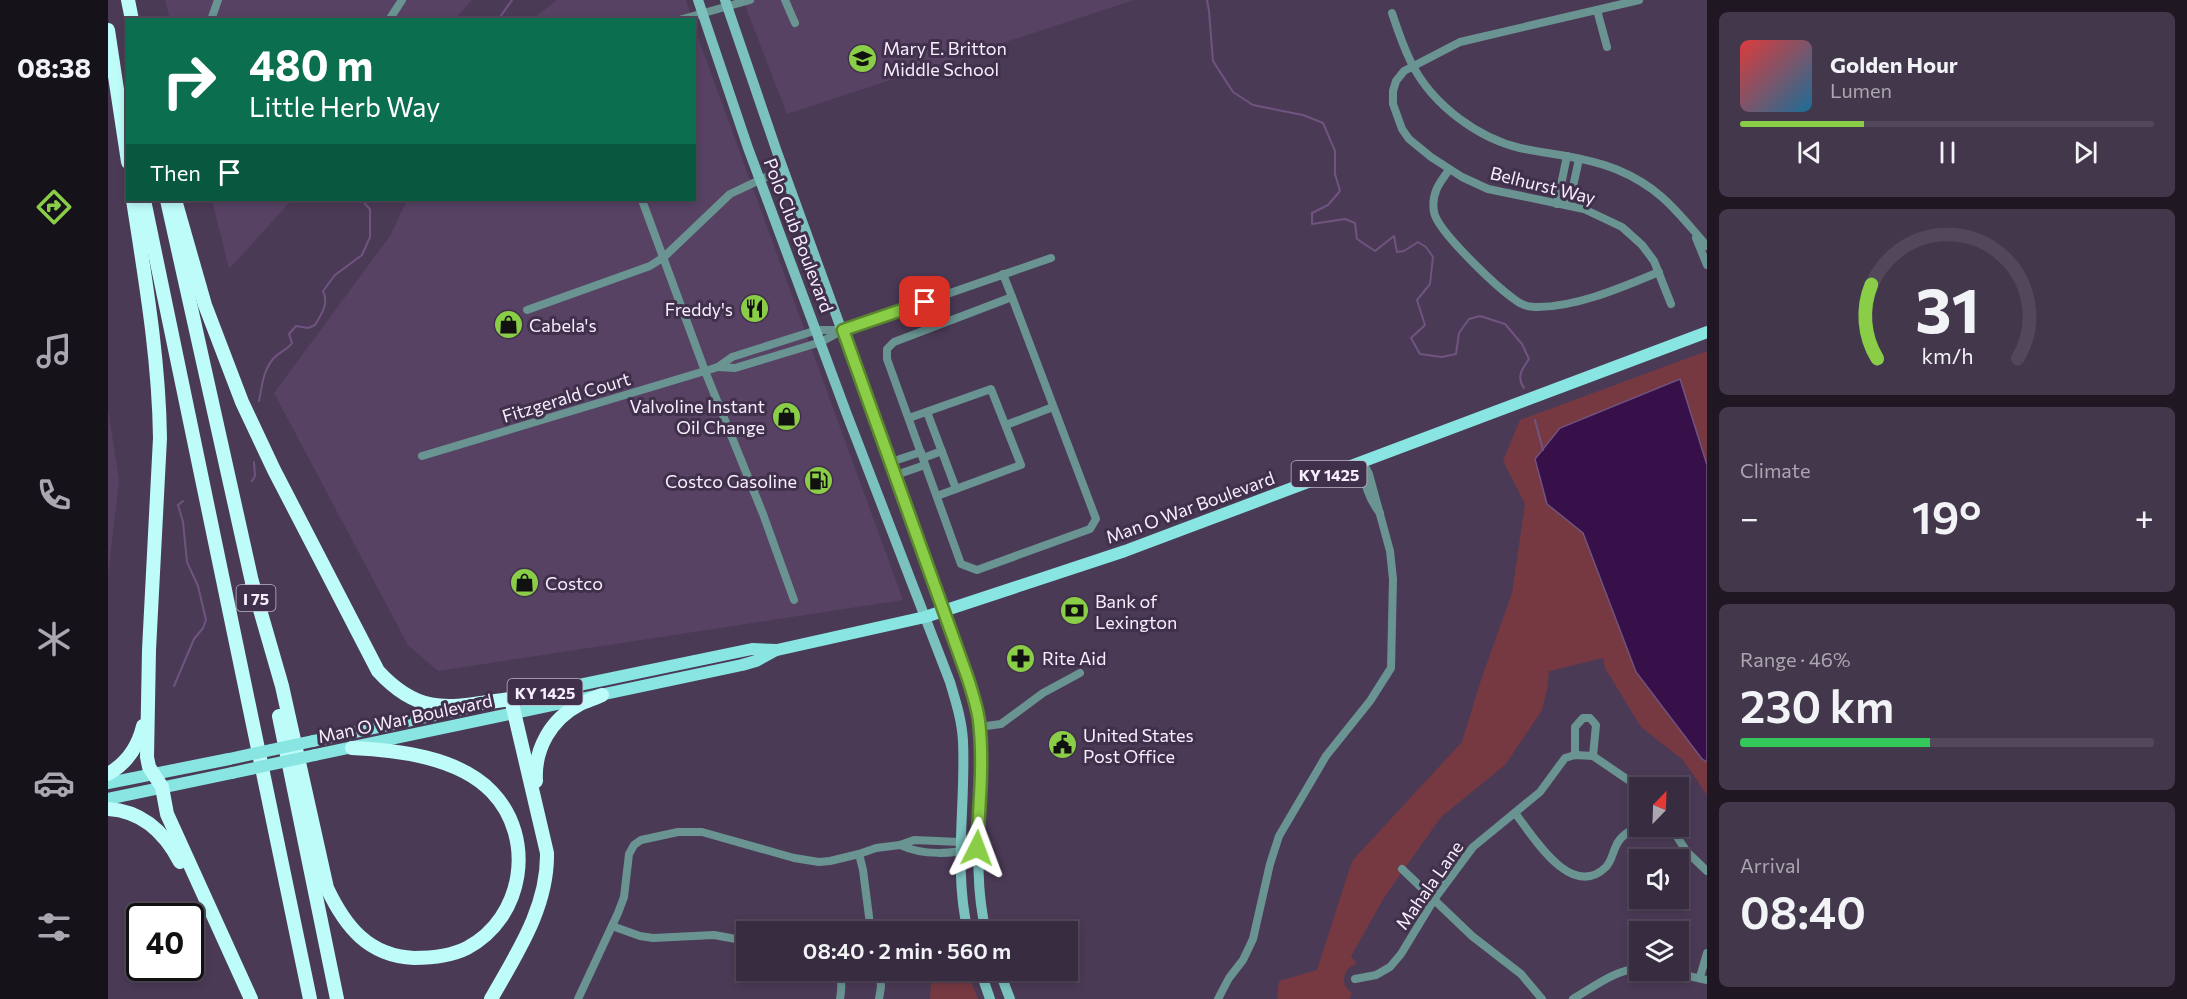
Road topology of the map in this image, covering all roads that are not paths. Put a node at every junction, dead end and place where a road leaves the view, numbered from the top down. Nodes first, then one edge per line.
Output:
1 (128, 0) edge
2 (219, 0) edge
3 (402, 0) edge
4 (698, 0) edge
5 (750, 0) edge
6 (785, 0) edge
7 (1639, 0) edge
8 (726, 3) edge
9 (1597, 10) junction
10 (702, 13) junction
11 (1392, 13) dead end
12 (132, 18) edge
13 (212, 18) edge
14 (390, 18) edge
15 (686, 18) edge
16 (795, 23) dead end
17 (108, 24) edge
18 (108, 30) edge
19 (1607, 47) dead end
20 (1412, 66) junction
21 (126, 110) edge
22 (126, 149) edge
23 (1567, 156) junction
24 (1579, 159) junction
25 (783, 169) junction
26 (1449, 170) junction
27 (760, 178) junction
28 (133, 201) edge
29 (144, 201) edge
30 (167, 201) edge
31 (175, 201) edge
32 (642, 201) edge
33 (1557, 204) junction
34 (1569, 205) junction
35 (1694, 231) junction
36 (1707, 246) edge
37 (664, 257) junction
38 (1052, 258) dead end
39 (1707, 265) edge
40 (1659, 272) junction
41 (1003, 274) junction
42 (1012, 297) junction
43 (1671, 304) dead end
44 (527, 310) dead end
45 (817, 330) junction
46 (843, 330) junction
47 (1707, 332) edge
48 (821, 342) junction
49 (718, 367) junction
50 (705, 371) junction
51 (1053, 407) junction
52 (927, 412) junction
53 (909, 418) junction
54 (1006, 425) junction
55 (942, 451) junction
56 (422, 456) dead end
57 (923, 458) junction
58 (1362, 461) junction
59 (891, 462) junction
60 (896, 475) junction
61 (956, 489) junction
62 (937, 496) junction
63 (252, 582) junction
64 (794, 600) dead end
65 (944, 612) junction
66 (926, 617) junction
67 (777, 650) junction
68 (1080, 673) dead end
69 (148, 694) junction
70 (602, 695) junction
71 (513, 706) junction
72 (978, 715) junction
73 (979, 727) junction
74 (963, 738) junction
75 (352, 747) junction
76 (1575, 755) junction
77 (981, 756) junction
78 (1593, 756) junction
79 (108, 774) edge
80 (153, 774) junction
81 (1629, 781) edge
82 (108, 783) edge
83 (162, 787) junction
84 (108, 799) edge
85 (108, 809) edge
86 (1515, 813) junction
87 (540, 819) junction
88 (1629, 832) edge
89 (1677, 837) edge
90 (960, 847) junction
91 (977, 848) junction
92 (859, 854) junction
93 (1402, 869) dead end
94 (1707, 871) edge
95 (1435, 898) junction
96 (870, 921) edge
97 (966, 921) edge
98 (984, 921) edge
99 (612, 926) junction
100 (736, 939) edge
101 (1707, 953) edge
102 (233, 961) junction
103 (1629, 972) edge
104 (1689, 976) edge
105 (1355, 979) dead end
106 (1704, 979) edge
107 (841, 981) edge
108 (881, 981) edge
109 (984, 981) edge
110 (1003, 981) edge
111 (251, 999) edge
112 (310, 999) edge
113 (337, 999) edge
114 (491, 999) edge
115 (578, 999) edge
116 (840, 999) edge
117 (879, 999) edge
118 (990, 999) edge
119 (1010, 999) edge
120 (1218, 999) edge
121 (1542, 999) edge
122 (1573, 999) edge

1 - 12 highway
2 - 13 street
3 - 14 street
4 - 10 street, Polo Club Boulevard
5 - 8 street
6 - 16 street
7 - 9 street, Belhurst Way
8 - 10 street
8 - 25 street, Polo Club Boulevard
9 - 19 street
9 - 20 street, Belhurst Way
10 - 15 street
10 - 27 street, Polo Club Boulevard
11 - 20 street
17 - 21 highway
18 - 22 highway
20 - 23 street
20 - 26 street, Belhurst Way
23 - 24 street
23 - 33 street
24 - 34 street
24 - 35 street
25 - 27 street
25 - 46 street, Polo Club Boulevard
26 - 33 street, Belhurst Way
26 - 40 street
27 - 37 street
27 - 45 street, Polo Club Boulevard
28 - 69 highway
29 - 112 highway, I 75
30 - 63 highway, I 75
31 - 71 highway
32 - 37 street
33 - 34 street, Belhurst Way
34 - 40 street, Belhurst Way
35 - 36 street
35 - 39 street
37 - 44 street
37 - 50 street
38 - 41 street
40 - 43 street, Belhurst Way
41 - 42 street
41 - 46 street
42 - 51 street
42 - 53 street
45 - 46 street, Fitzgerald Court
45 - 48 street, Polo Club Boulevard
45 - 49 street, Fitzgerald Court
46 - 48 street, Fitzgerald Court
46 - 59 street, Polo Club Boulevard
47 - 58 main road, Man O War Boulevard / KY 1425
48 - 49 street, Fitzgerald Court
48 - 66 street, Polo Club Boulevard
49 - 50 street, Fitzgerald Court
50 - 56 street, Fitzgerald Court
50 - 64 street
51 - 54 street
51 - 62 street
52 - 53 street
52 - 54 street
52 - 55 street
53 - 57 street
54 - 61 street
55 - 57 street
55 - 61 street
57 - 59 street
57 - 60 street
57 - 62 street
58 - 65 main road, Man O War Boulevard / KY 1425
58 - 120 street
59 - 60 street, Polo Club Boulevard
60 - 65 street, Polo Club Boulevard
61 - 62 street
63 - 75 highway
63 - 113 highway, I 75
65 - 66 main road, Man O War Boulevard / KY 1425
65 - 72 street, Polo Club Boulevard
66 - 67 main road, Man O War Boulevard / KY 1425
66 - 74 street, Polo Club Boulevard
67 - 70 main road, Man O War Boulevard / KY 1425
67 - 71 main road, Man O War Boulevard / KY 1425
68 - 73 street
69 - 79 highway
69 - 80 highway
70 - 71 main road, Man O War Boulevard / KY 1425
70 - 87 highway
71 - 75 main road, Man O War Boulevard / KY 1425
71 - 80 main road, Man O War Boulevard / KY 1425, bridge
71 - 87 highway
72 - 73 street, Polo Club Boulevard
72 - 74 street
73 - 77 street, Polo Club Boulevard
74 - 77 street
74 - 90 street, Polo Club Boulevard
75 - 83 main road, Man O War Boulevard / KY 1425, bridge
76 - 78 street
76 - 78 street
76 - 86 street, Mahala Lane
77 - 91 street, Polo Club Boulevard
78 - 81 street
80 - 82 main road, Man O War Boulevard / KY 1425
80 - 83 highway
83 - 84 main road, Man O War Boulevard / KY 1425
83 - 102 highway
85 - 102 highway
86 - 88 street
86 - 95 street, Mahala Lane
87 - 114 highway
89 - 94 street
90 - 91 street
90 - 92 street
90 - 97 street, Polo Club Boulevard
91 - 98 street, Polo Club Boulevard
92 - 96 street
92 - 99 street
93 - 95 street
95 - 105 street, Mahala Lane
95 - 121 street
99 - 100 street
99 - 115 street
101 - 106 street
102 - 111 highway
103 - 122 street
104 - 106 street
107 - 116 street
108 - 117 street
109 - 118 street
110 - 119 street

